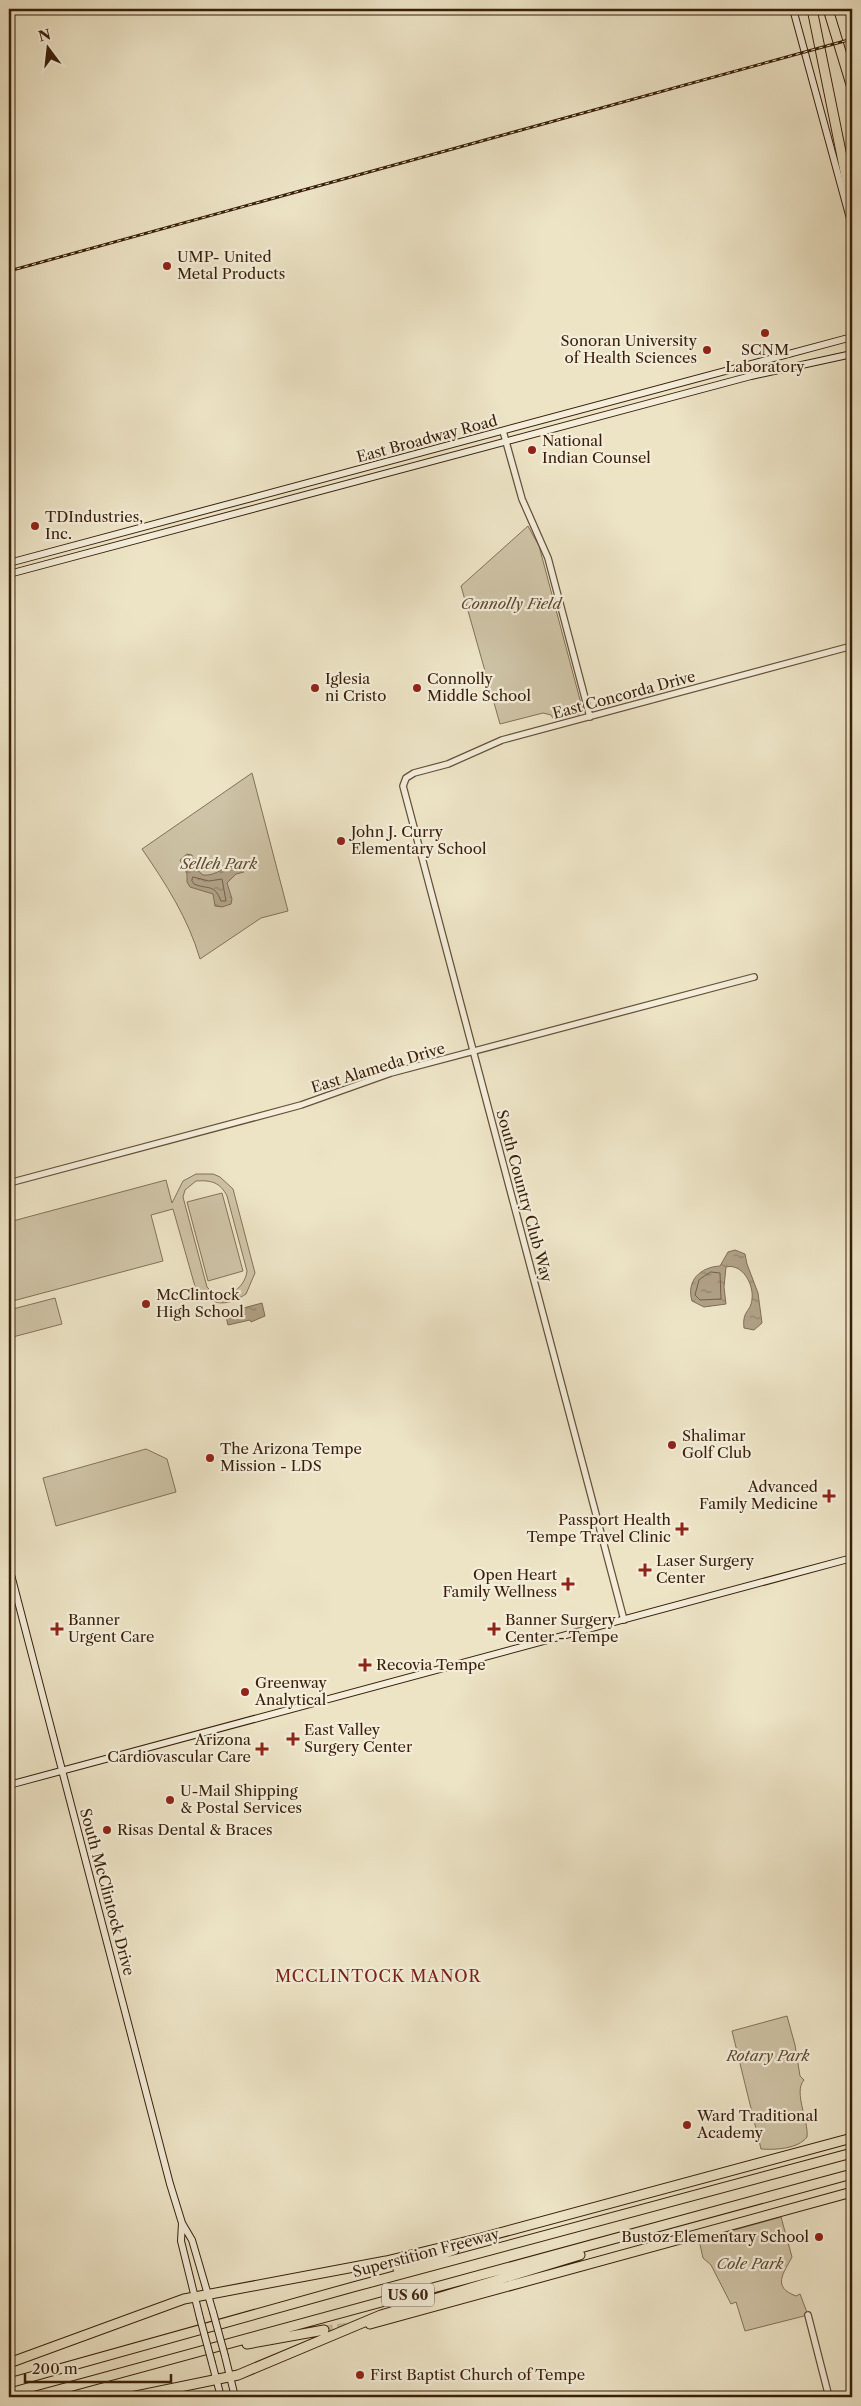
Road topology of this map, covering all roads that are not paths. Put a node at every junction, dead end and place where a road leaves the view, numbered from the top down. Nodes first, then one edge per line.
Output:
1 (793, 9) edge
2 (812, 9) edge
3 (828, 9) edge
4 (851, 9) edge
5 (852, 14) edge
6 (852, 88) edge
7 (852, 206) edge
8 (852, 226) edge
9 (852, 337) edge
10 (852, 354) edge
11 (748, 365) junction
12 (751, 376) junction
13 (679, 384) junction
14 (682, 394) junction
15 (503, 431) junction
16 (506, 441) junction
17 (9, 563) edge
18 (9, 574) edge
19 (852, 646) edge
20 (590, 717) junction
21 (406, 778) joint
22 (754, 977) dead end
23 (473, 1052) junction
24 (9, 1183) edge
25 (852, 1558) edge
26 (9, 1567) edge
27 (624, 1620) junction
28 (62, 1771) junction
29 (9, 1784) edge
30 (852, 2138) edge
31 (852, 2154) edge
32 (852, 2174) edge
33 (852, 2192) edge
34 (618, 2201) junction
35 (687, 2220) junction
36 (182, 2223) junction
37 (353, 2287) junction
38 (208, 2294) junction
39 (194, 2297) junction
40 (808, 2315) dead end
41 (370, 2324) dead end
42 (324, 2330) tunnel mouth
43 (9, 2363) edge
44 (130, 2370) junction
45 (230, 2376) junction
46 (216, 2379) junction
47 (9, 2383) edge
48 (32, 2397) edge
49 (131, 2397) edge
50 (221, 2397) edge
51 (235, 2397) edge
52 (829, 2397) edge

1 - 8 main road
2 - 7 highway
3 - 6 highway
4 - 5 highway
9 - 11 main road, East Broadway Road
10 - 12 main road, East Broadway Road
11 - 12 main road
11 - 13 main road, East Broadway Road
12 - 14 main road, East Broadway Road
13 - 14 main road
13 - 15 main road, East Broadway Road
14 - 16 main road, East Broadway Road
15 - 16 street
15 - 17 main road, East Broadway Road
16 - 18 main road, East Broadway Road
16 - 20 street
19 - 20 street, East Concorda Drive
20 - 21 street, East Concorda Drive
21 - 23 street, South Country Club Way
22 - 23 street, East Alameda Drive
23 - 24 street, East Alameda Drive
23 - 27 street, South Country Club Way
25 - 27 main road
26 - 28 main road, South McClintock Drive
27 - 28 main road
28 - 29 main road
28 - 36 main road, South McClintock Drive
30 - 34 highway
31 - 37 highway, Superstition Freeway / US 60
32 - 35 highway, US 60
33 - 41 highway
34 - 37 highway
34 - 38 highway
35 - 44 highway, US 60
35 - 45 highway
36 - 38 main road, South McClintock Drive
36 - 39 main road, South McClintock Drive
37 - 47 highway, Superstition Freeway / US 60
38 - 39 highway
38 - 45 main road, South McClintock Drive, bridge
39 - 43 highway
39 - 46 main road, South McClintock Drive, bridge
40 - 52 street
42 - 44 highway
44 - 48 highway, US 60
45 - 46 highway
45 - 51 main road, South McClintock Drive
46 - 49 highway
46 - 50 main road, South McClintock Drive

